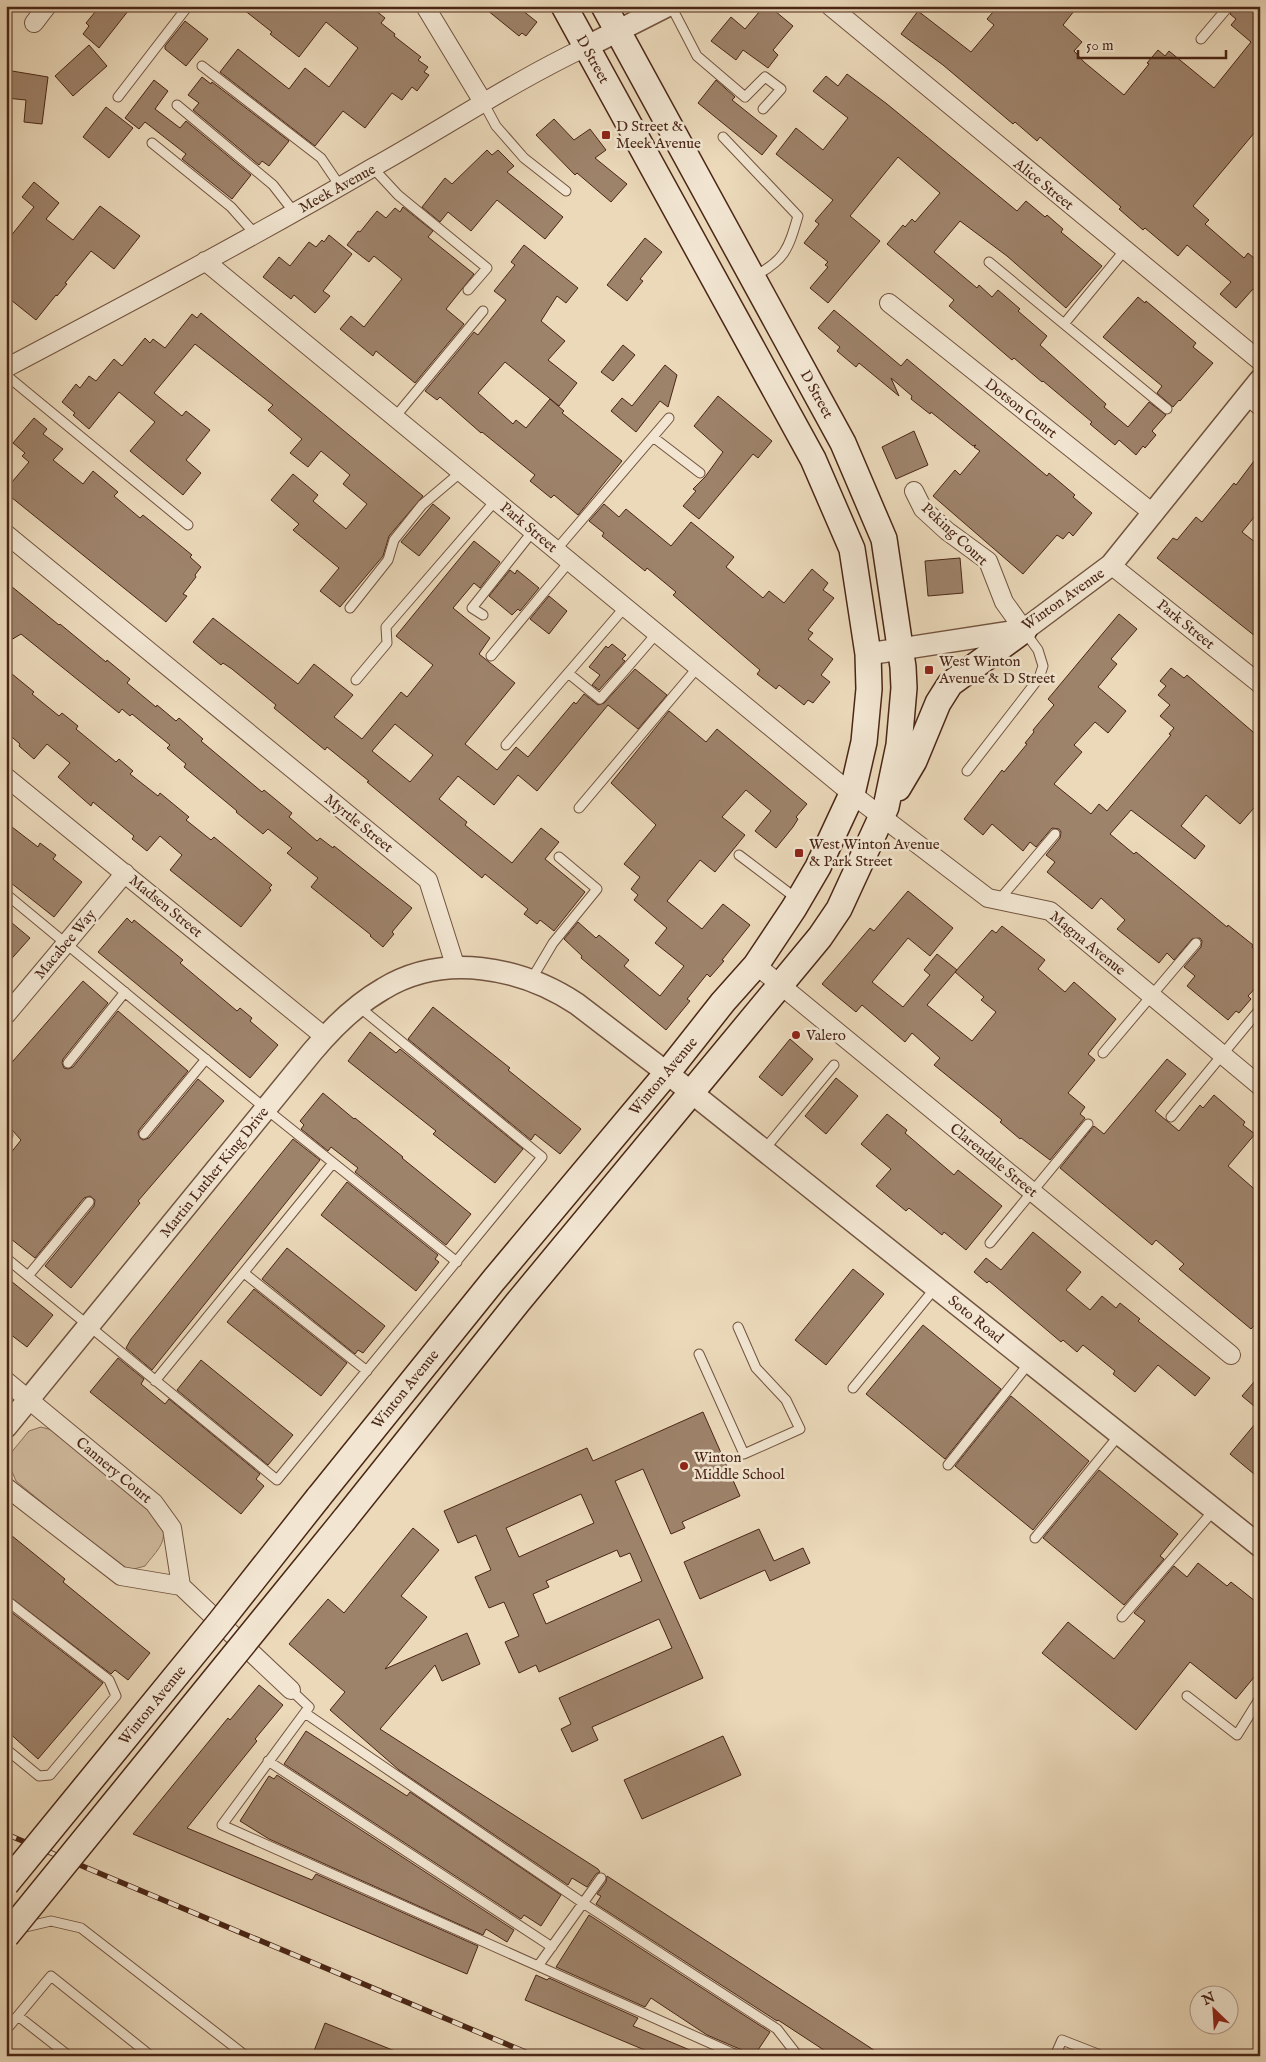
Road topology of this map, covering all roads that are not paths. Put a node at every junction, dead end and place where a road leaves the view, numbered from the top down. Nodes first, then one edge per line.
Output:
1 (47, 6) edge
2 (188, 6) edge
3 (425, 6) edge
4 (564, 6) edge
5 (604, 6) edge
6 (669, 6) edge
7 (830, 6) edge
8 (1229, 6) edge
9 (34, 23) dead end
10 (618, 31) junction
11 (1201, 39) dead end
12 (586, 46) junction
13 (202, 66) dead end
14 (118, 97) dead end
15 (483, 102) junction
16 (177, 104) dead end
17 (763, 109) dead end
18 (723, 137) dead end
19 (152, 143) dead end
20 (373, 168) junction
21 (340, 186) junction
22 (566, 191) dead end
23 (294, 212) junction
24 (255, 234) junction
25 (1124, 250) junction
26 (206, 261) junction
27 (989, 262) dead end
28 (753, 277) junction
29 (468, 290) dead end
30 (888, 303) dead end
31 (483, 311) dead end
32 (1064, 324) junction
33 (1260, 361) edge
34 (6, 368) edge
35 (6, 375) edge
36 (1256, 394) edge
37 (1168, 409) dead end
38 (395, 417) junction
39 (669, 418) dead end
40 (653, 437) junction
41 (461, 472) junction
42 (700, 473) dead end
43 (914, 491) dead end
44 (496, 500) junction
45 (1154, 514) junction
46 (188, 525) dead end
47 (533, 531) junction
48 (6, 534) edge
49 (556, 550) junction
50 (570, 562) junction
51 (1111, 565) junction
52 (625, 607) junction
53 (350, 608) dead end
54 (482, 615) dead end
55 (1024, 630) junction
56 (657, 633) junction
57 (902, 649) junction
58 (868, 654) junction
59 (491, 656) dead end
60 (698, 667) junction
61 (568, 673) junction
62 (356, 680) dead end
63 (1260, 684) edge
64 (506, 745) dead end
65 (967, 771) dead end
66 (6, 777) edge
67 (852, 794) junction
68 (579, 808) dead end
69 (885, 812) junction
70 (1055, 834) dead end
71 (739, 856) dead end
72 (559, 857) dead end
73 (125, 873) junction
74 (7, 897) edge
75 (799, 900) junction
76 (999, 900) junction
77 (66, 943) junction
78 (1196, 943) dead end
79 (756, 965) junction
80 (456, 968) junction
81 (531, 980) junction
82 (781, 985) junction
83 (125, 992) junction
84 (1152, 996) junction
85 (358, 1006) junction
86 (1260, 1010) edge
87 (6, 1015) edge
88 (325, 1037) junction
89 (1103, 1053) dead end
90 (1223, 1055) junction
91 (206, 1059) junction
92 (68, 1064) dead end
93 (834, 1065) dead end
94 (668, 1073) junction
95 (1260, 1086) edge
96 (691, 1093) junction
97 (266, 1109) junction
98 (1172, 1118) dead end
99 (1088, 1124) dead end
100 (144, 1134) dead end
101 (764, 1151) junction
102 (334, 1164) junction
103 (1033, 1192) junction
104 (89, 1202) dead end
105 (990, 1243) dead end
106 (6, 1258) edge
107 (457, 1262) junction
108 (244, 1273) junction
109 (28, 1276) junction
110 (937, 1287) junction
111 (88, 1326) junction
112 (738, 1327) dead end
113 (700, 1354) dead end
114 (1231, 1355) dead end
115 (1030, 1362) junction
116 (367, 1371) junction
117 (6, 1381) edge
118 (155, 1381) junction
119 (853, 1388) dead end
120 (28, 1400) junction
121 (6, 1427) edge
122 (1120, 1434) junction
123 (948, 1465) dead end
124 (6, 1486) edge
125 (1214, 1509) junction
126 (1035, 1538) dead end
127 (1260, 1546) edge
128 (182, 1586) junction
129 (6, 1600) edge
130 (1122, 1617) dead end
131 (292, 1690) joint
132 (1187, 1696) dead end
133 (1260, 1698) edge
134 (305, 1713) junction
135 (6, 1749) edge
136 (268, 1761) junction
137 (601, 1878) dead end
138 (6, 1884) edge
139 (583, 1903) junction
140 (6, 1932) edge
141 (6, 1936) edge
142 (552, 1947) junction
143 (538, 1966) junction
144 (18, 2016) junction
145 (6, 2030) edge
146 (70, 2056) edge
147 (151, 2056) edge
148 (246, 2056) edge
149 (739, 2056) edge
150 (798, 2056) edge
151 (1055, 2056) edge
152 (1103, 2056) edge

1 - 9 street
2 - 14 lane
3 - 15 street
4 - 12 main road, D Street
5 - 10 main road, D Street
6 - 10 street, Meek Avenue
6 - 17 lane
7 - 25 street, Alice Street
8 - 11 lane
10 - 12 street, Meek Avenue
10 - 28 main road, D Street
12 - 15 street, Meek Avenue
12 - 58 main road, D Street
13 - 21 lane
15 - 20 street, Meek Avenue
15 - 22 lane
16 - 23 lane
18 - 28 lane
19 - 24 lane
20 - 21 street, Meek Avenue
20 - 29 lane
21 - 23 street, Meek Avenue
23 - 24 street, Meek Avenue
24 - 26 street, Meek Avenue
25 - 32 lane
25 - 33 street, Alice Street
26 - 34 street, Meek Avenue
26 - 38 street, Park Street
27 - 32 lane
28 - 57 main road, D Street
30 - 45 street, Dotson Court
31 - 38 lane
32 - 37 lane
35 - 46 lane
36 - 45 street, Winton Avenue
38 - 41 street, Park Street
39 - 40 lane
40 - 42 lane
40 - 49 lane
41 - 44 street, Park Street
41 - 53 lane
43 - 55 street, Peking Court
44 - 47 street, Park Street
44 - 62 lane
45 - 51 street, Winton Avenue
47 - 49 street, Park Street
47 - 54 lane
48 - 80 street, Myrtle Street
49 - 50 street, Park Street
50 - 52 street, Park Street
50 - 59 lane
51 - 55 street, Winton Avenue
51 - 63 street, Park Street
52 - 56 street, Park Street
52 - 61 lane
55 - 57 street, Winton Avenue
55 - 65 lane
55 - 69 main road
56 - 60 street, Park Street
56 - 61 lane
57 - 58 street, Winton Avenue
57 - 69 main road, D Street
58 - 67 main road, Winton Avenue
60 - 67 street, Park Street
60 - 68 lane
61 - 64 lane
66 - 73 street, Madsen Street
67 - 69 street, Magna Avenue
67 - 75 main road, Winton Avenue
69 - 76 street, Magna Avenue
69 - 82 main road
70 - 76 lane
71 - 75 lane
72 - 81 lane
73 - 77 street, Macabee Way
73 - 88 street, Madsen Street
74 - 77 lane
75 - 79 main road, Winton Avenue
76 - 84 street, Magna Avenue
77 - 83 lane
77 - 87 street, Macabee Way
78 - 84 lane
79 - 82 street, Clarendale Street
79 - 94 main road, Winton Avenue
80 - 81 street
80 - 85 street, Martin Luther King Drive
81 - 94 street
82 - 96 main road
82 - 103 street, Clarendale Street
83 - 91 lane
83 - 92 lane
84 - 89 lane
84 - 90 street, Magna Avenue
85 - 88 street, Martin Luther King Drive
85 - 107 lane
86 - 90 lane
88 - 97 street, Martin Luther King Drive
90 - 95 street, Magna Avenue
90 - 98 lane
91 - 97 lane
91 - 100 lane
93 - 101 lane
94 - 96 street
94 - 138 main road, Winton Avenue, bridge
96 - 101 street, Soto Road
96 - 141 main road, bridge
97 - 102 lane
97 - 111 street, Martin Luther King Drive
99 - 103 lane
101 - 110 street, Soto Road
102 - 107 lane
102 - 108 lane
103 - 105 lane
103 - 114 street, Clarendale Street
104 - 109 lane
106 - 109 lane
107 - 116 lane
108 - 116 lane
108 - 118 lane
109 - 111 lane
110 - 115 street, Soto Road
110 - 119 lane
111 - 118 lane
111 - 120 street, Martin Luther King Drive
112 - 113 lane
115 - 122 street, Soto Road
115 - 123 lane
116 - 118 lane
117 - 120 street, Cannery Court
120 - 121 street, Martin Luther King Drive
120 - 128 street, Cannery Court
122 - 125 street, Soto Road
122 - 126 lane
124 - 128 street
125 - 127 street, Soto Road
125 - 130 lane
128 - 131 street
129 - 135 lane
131 - 134 lane
132 - 133 lane
134 - 136 lane
134 - 139 lane
136 - 142 lane
136 - 143 lane
137 - 139 lane
139 - 142 lane
139 - 150 lane
140 - 148 lane
142 - 143 lane
143 - 149 lane
144 - 145 lane
144 - 146 lane
144 - 147 lane
151 - 152 lane

